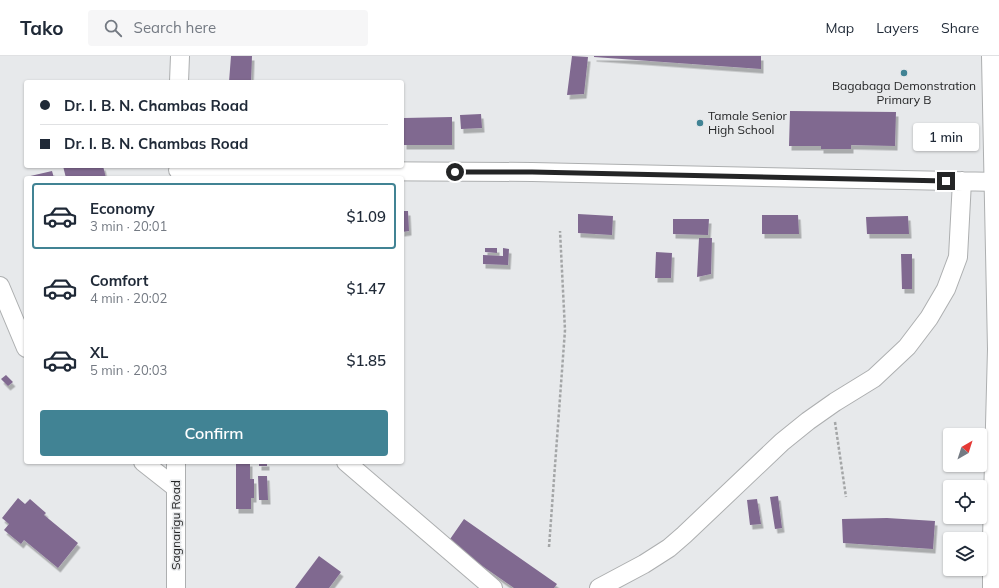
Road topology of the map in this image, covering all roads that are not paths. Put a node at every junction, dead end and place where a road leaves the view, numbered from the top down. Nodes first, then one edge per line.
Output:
1 (180, 56) edge
2 (993, 56) edge
3 (179, 80) edge
4 (178, 171) edge
5 (962, 181) junction
6 (997, 182) edge
7 (0, 286) edge
8 (24, 343) edge
9 (146, 464) edge
10 (176, 464) edge
11 (348, 464) edge
12 (176, 488) junction
13 (996, 540) edge
14 (176, 588) edge
15 (493, 588) edge
16 (599, 588) edge
17 (994, 588) edge

1 - 3 street
2 - 6 street
4 - 5 street
5 - 6 street
5 - 16 street
6 - 13 street
7 - 8 street
9 - 12 street
10 - 12 street, Sagnarigu Road
11 - 15 street
12 - 14 street, Sagnarigu Road
13 - 17 street

